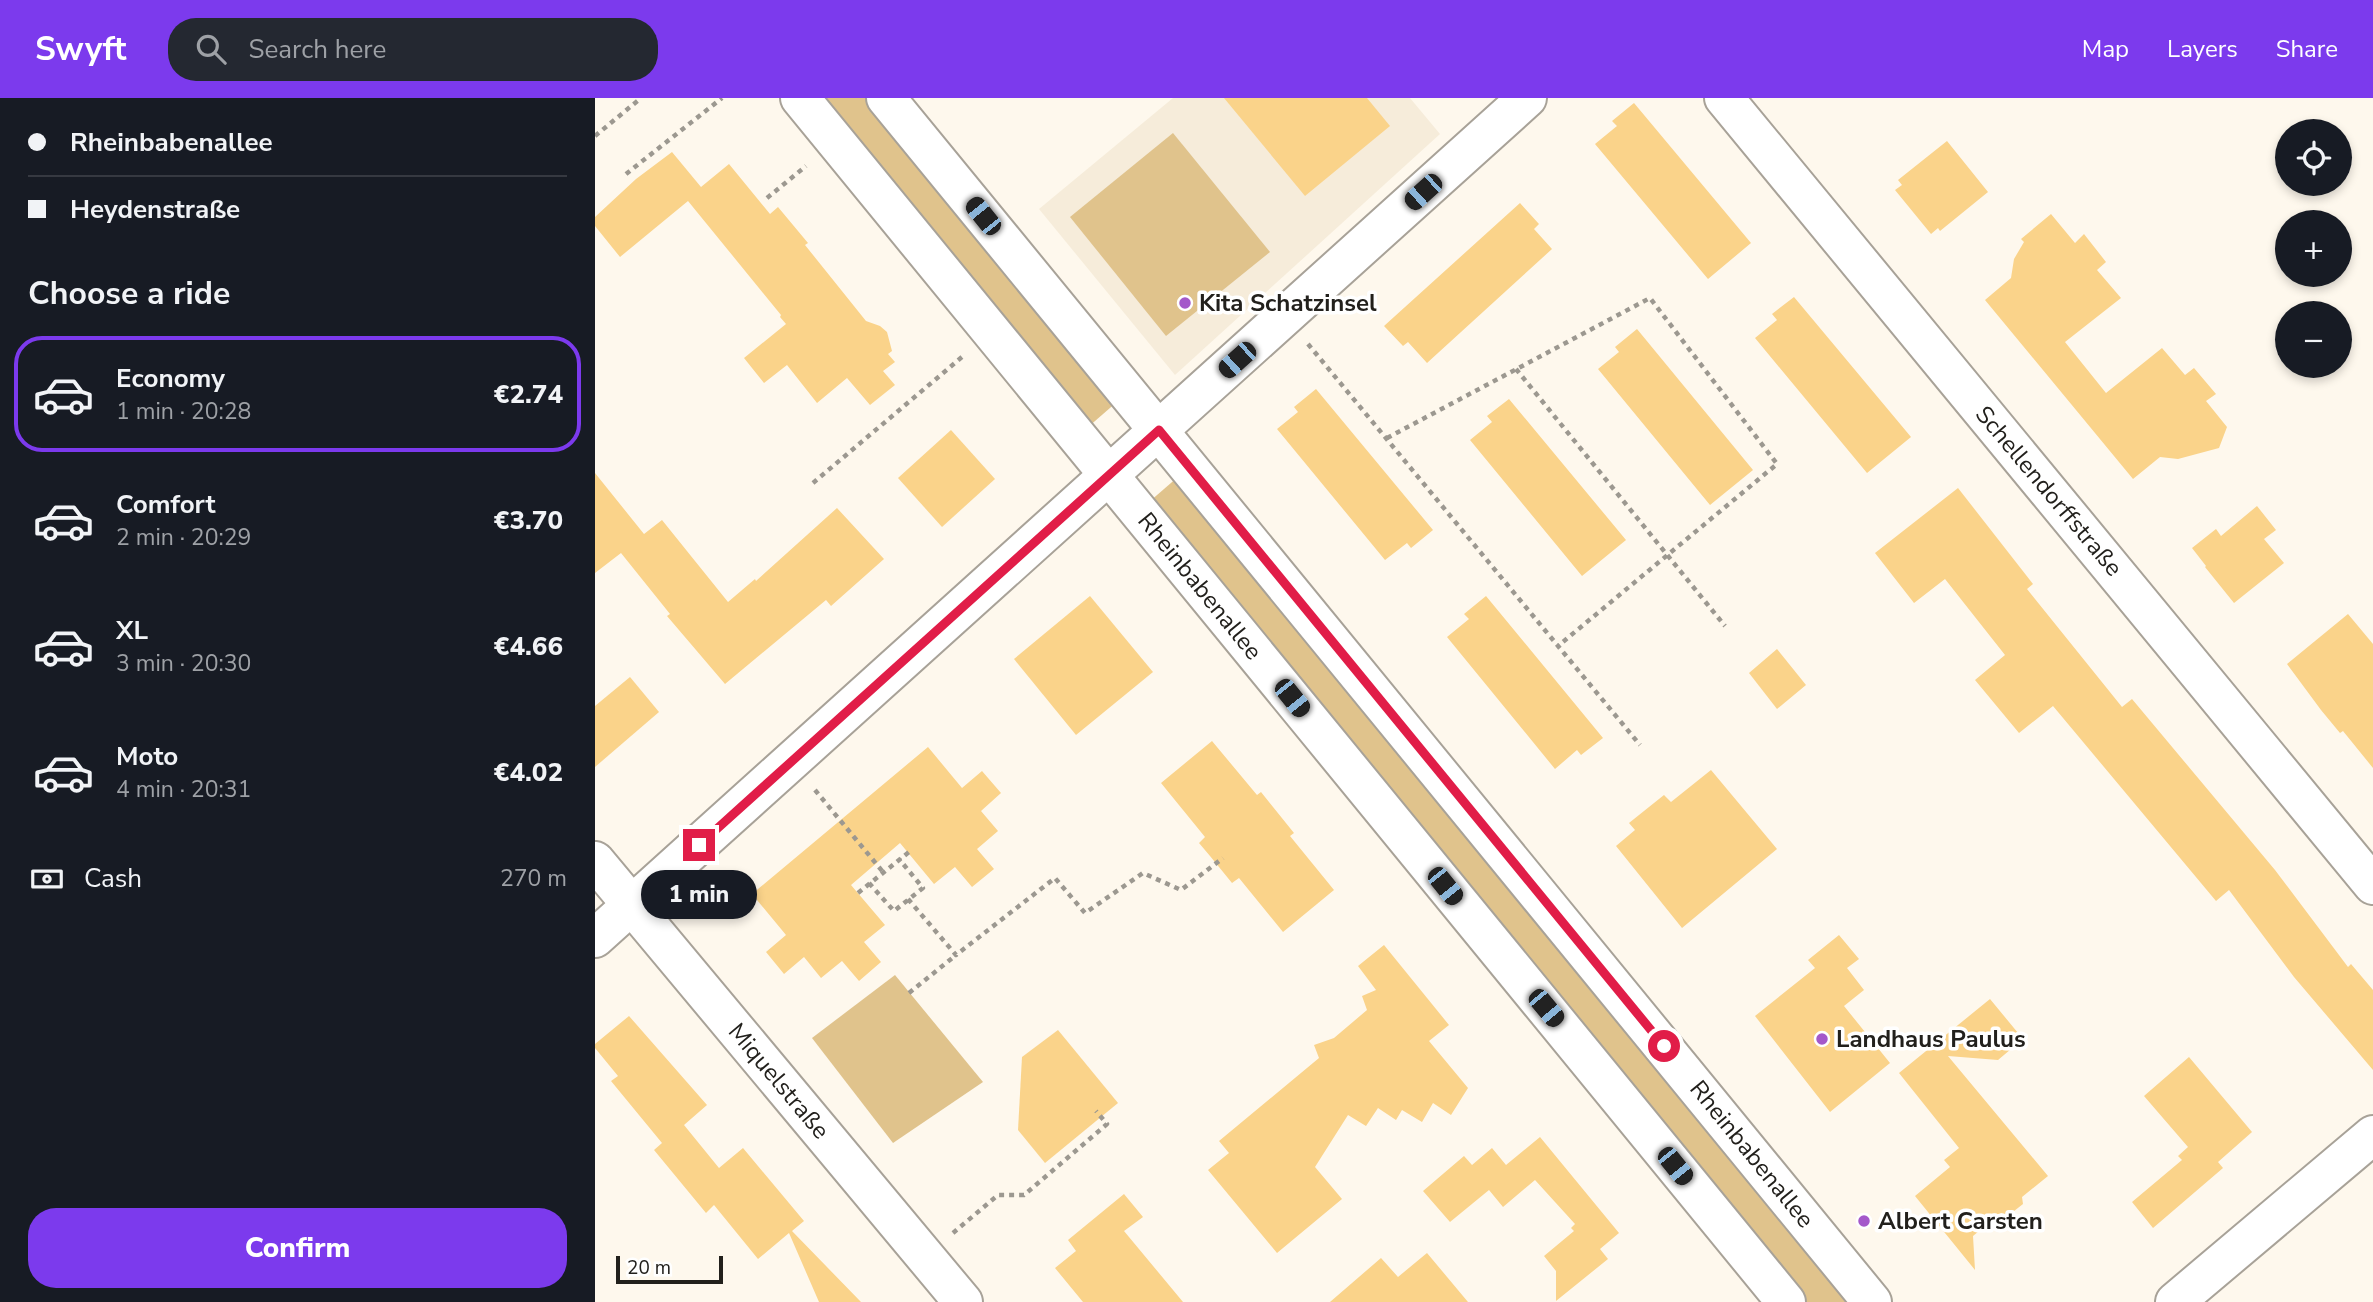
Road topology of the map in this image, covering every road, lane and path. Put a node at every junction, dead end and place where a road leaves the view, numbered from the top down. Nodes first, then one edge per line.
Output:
1 (641, 98) edge
2 (722, 98) edge
3 (800, 98) edge
4 (886, 98) edge
5 (1527, 98) edge
6 (1724, 98) edge
7 (595, 135) edge
8 (806, 166) dead end
9 (626, 174) dead end
10 (767, 198) dead end
11 (1302, 337) dead end
12 (962, 357) dead end
13 (1516, 369) junction
14 (1159, 430) junction
15 (1387, 438) junction
16 (1109, 475) junction
17 (813, 483) dead end
18 (1667, 555) junction
19 (1725, 626) dead end
20 (1558, 646) junction
21 (1640, 745) dead end
22 (808, 782) dead end
23 (909, 852) dead end
24 (1223, 858) dead end
25 (899, 859) junction
26 (595, 861) edge
27 (883, 872) junction
28 (869, 883) junction
29 (2373, 885) edge
30 (857, 893) dead end
31 (908, 900) junction
32 (632, 905) junction
33 (595, 937) edge
34 (956, 955) junction
35 (909, 993) dead end
36 (1096, 1111) dead end
37 (2373, 1135) edge
38 (945, 1240) dead end
39 (963, 1302) edge
40 (1786, 1302) edge
41 (1872, 1302) edge
42 (2175, 1302) edge

1 - 7 path
2 - 9 path
3 - 16 street, Rheinbabenallee
4 - 14 street, Rheinbabenallee
5 - 14 street
6 - 29 street, Schellendorffstraße
8 - 10 path
11 - 15 path
12 - 17 path
13 - 15 path
13 - 18 path
13 - 18 path
14 - 16 street
14 - 41 street, Rheinbabenallee
15 - 20 path
16 - 32 street
16 - 40 street, Rheinbabenallee
18 - 19 path
18 - 20 path
20 - 21 path
22 - 27 path
23 - 25 path
24 - 34 path
25 - 27 path
25 - 31 path
26 - 32 street, Miquelstraße
27 - 28 path
28 - 30 path
28 - 31 path
31 - 34 path
32 - 33 street
32 - 39 street, Miquelstraße
34 - 35 path
36 - 38 path
37 - 42 street

